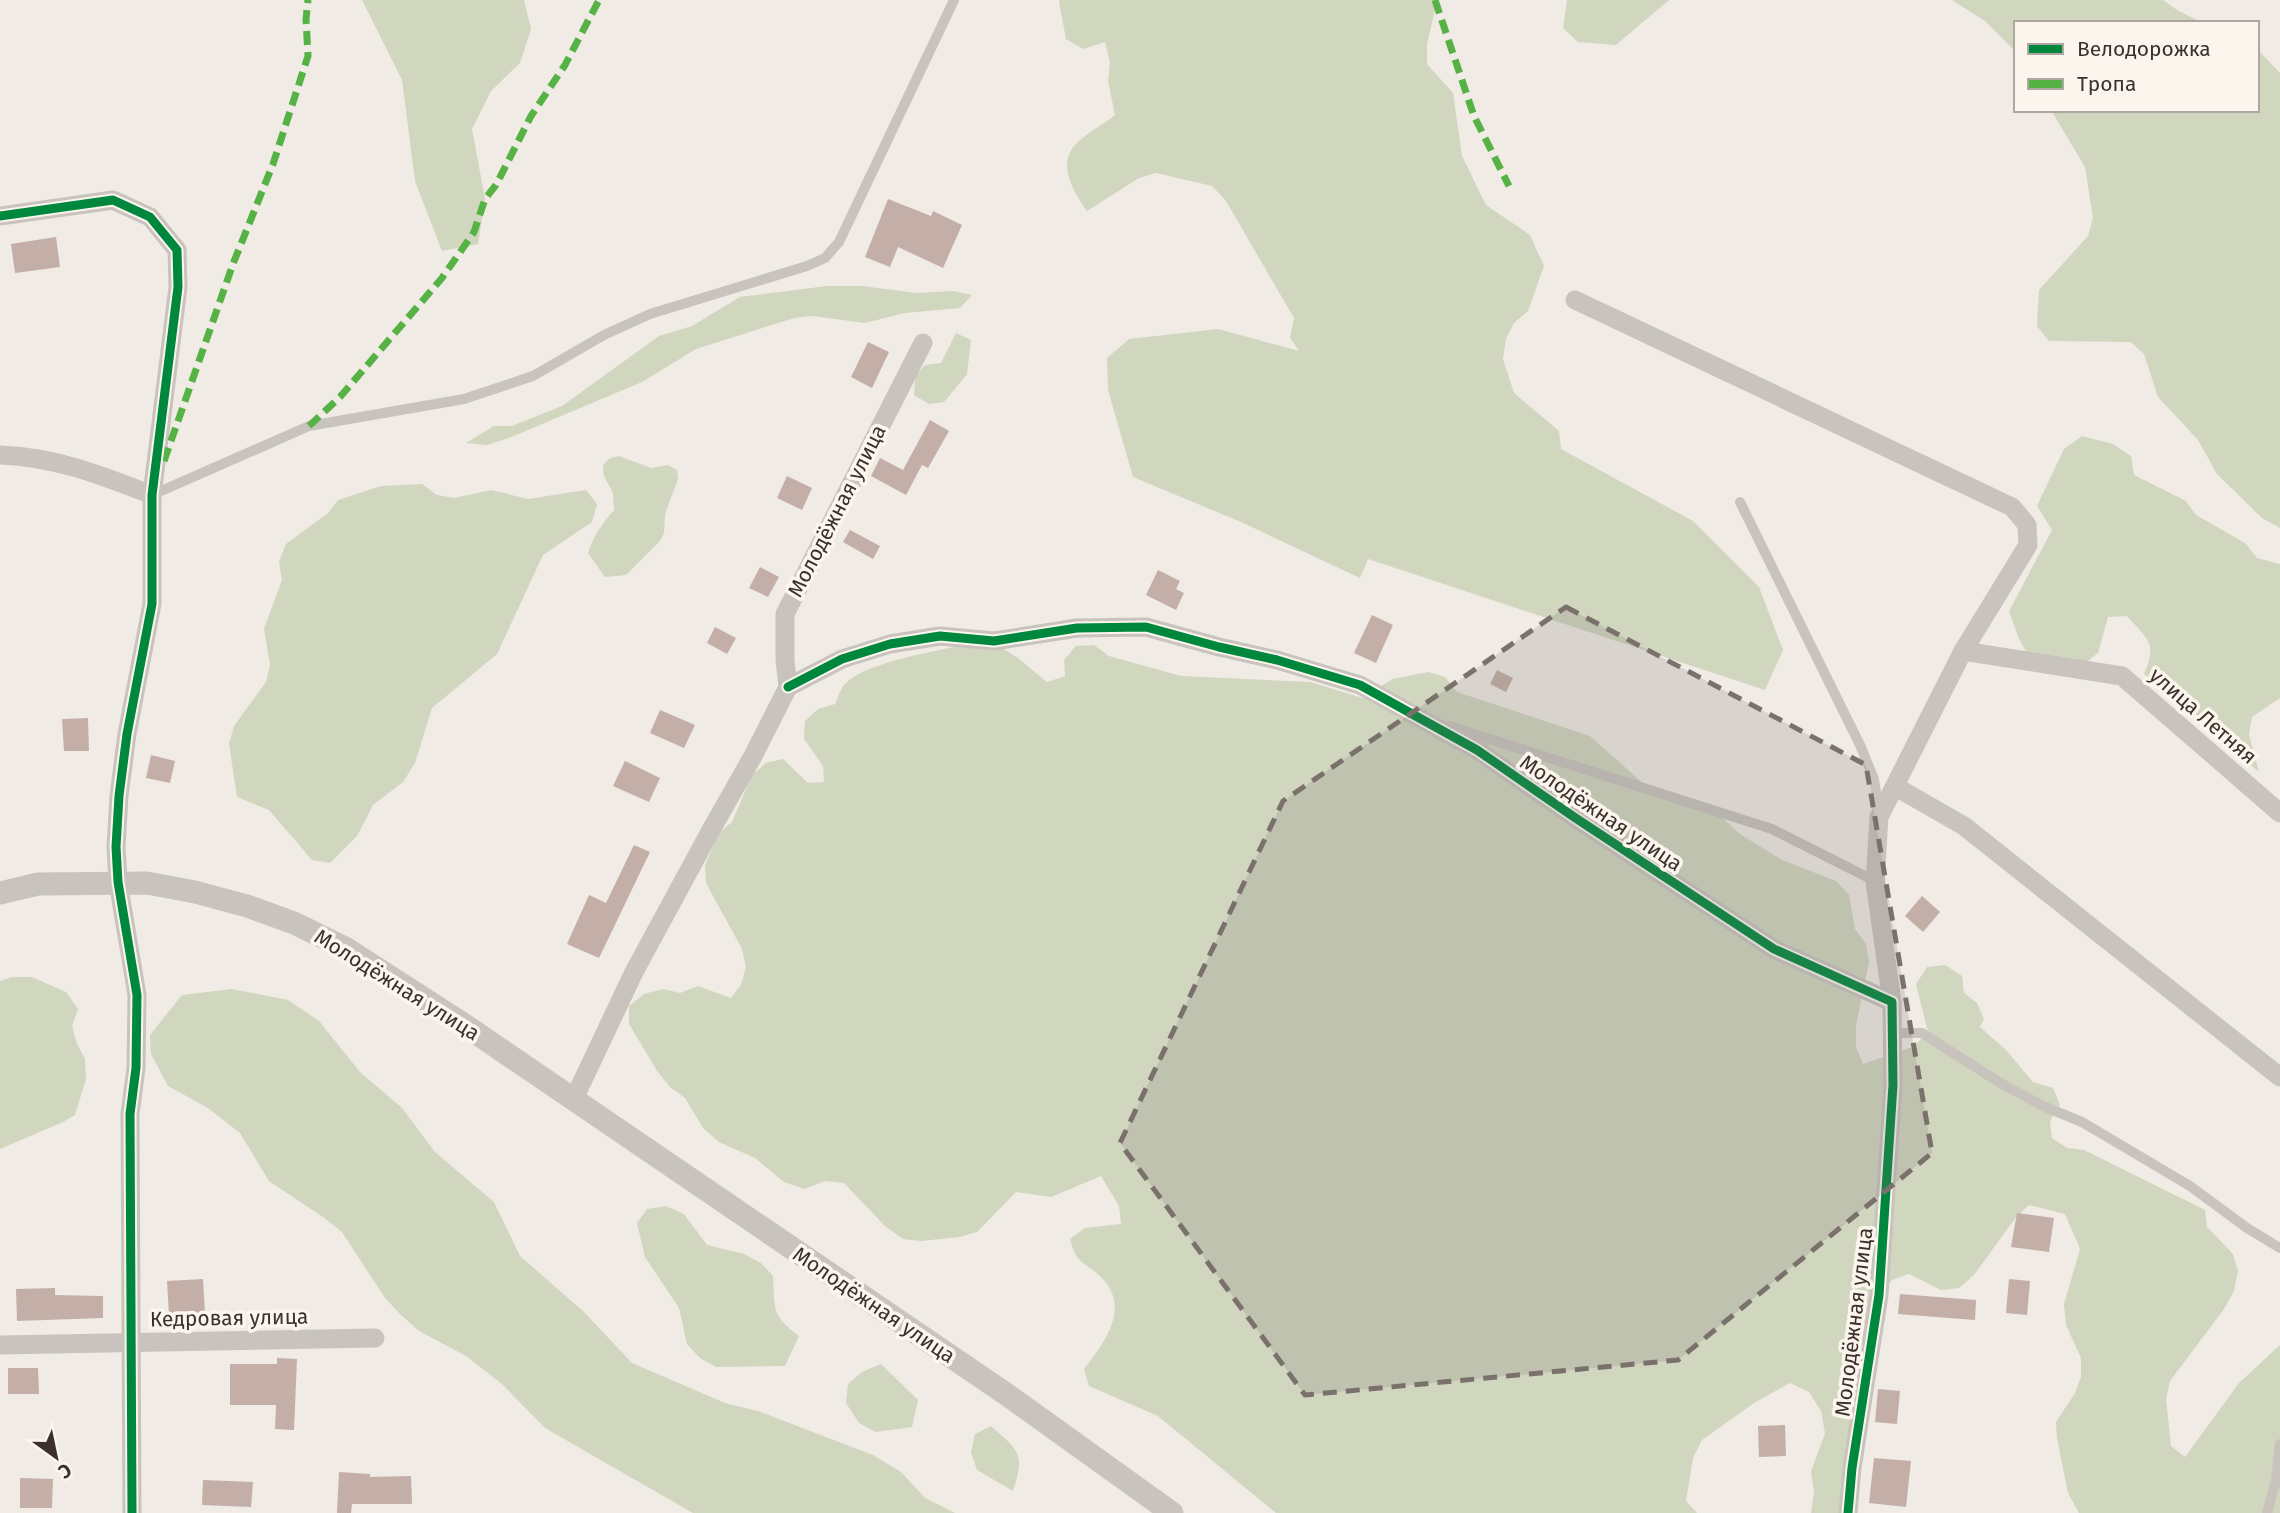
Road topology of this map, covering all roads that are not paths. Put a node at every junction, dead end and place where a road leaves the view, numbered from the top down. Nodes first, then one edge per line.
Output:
1 (954, 0) edge
2 (0, 216) edge
3 (1575, 300) dead end
4 (923, 343) dead end
5 (0, 455) edge
6 (152, 495) junction
7 (1740, 502) dead end
8 (1963, 651) junction
9 (788, 687) junction
10 (1415, 716) junction
11 (1896, 787) junction
12 (2280, 813) edge
13 (1879, 817) junction
14 (118, 882) junction
15 (1875, 882) junction
16 (0, 893) edge
17 (1892, 1002) junction
18 (1893, 1033) junction
19 (2280, 1077) edge
20 (573, 1101) junction
21 (2280, 1248) edge
22 (375, 1338) dead end
23 (133, 1343) junction
24 (0, 1345) edge
25 (2280, 1444) edge
26 (132, 1513) edge
27 (1172, 1513) edge
28 (1848, 1513) edge
29 (2267, 1513) edge

1 - 6 lane
2 - 6 street
3 - 8 street
4 - 9 street, Молодёжная улица
5 - 6 street
6 - 14 street
7 - 13 lane
8 - 11 street
8 - 12 street, улица Летняя
9 - 10 street, Молодёжная улица
9 - 20 street
10 - 15 lane
10 - 17 street, Молодёжная улица
11 - 13 street
11 - 19 street
13 - 15 street
14 - 16 street, Молодёжная улица
14 - 20 street, Молодёжная улица
14 - 23 street
15 - 17 street
17 - 18 street, Молодёжная улица
18 - 21 lane
18 - 28 street, Молодёжная улица
20 - 27 street, Молодёжная улица
22 - 23 street, Кедровая улица
23 - 24 street, Кедровая улица
23 - 26 street
25 - 29 lane

